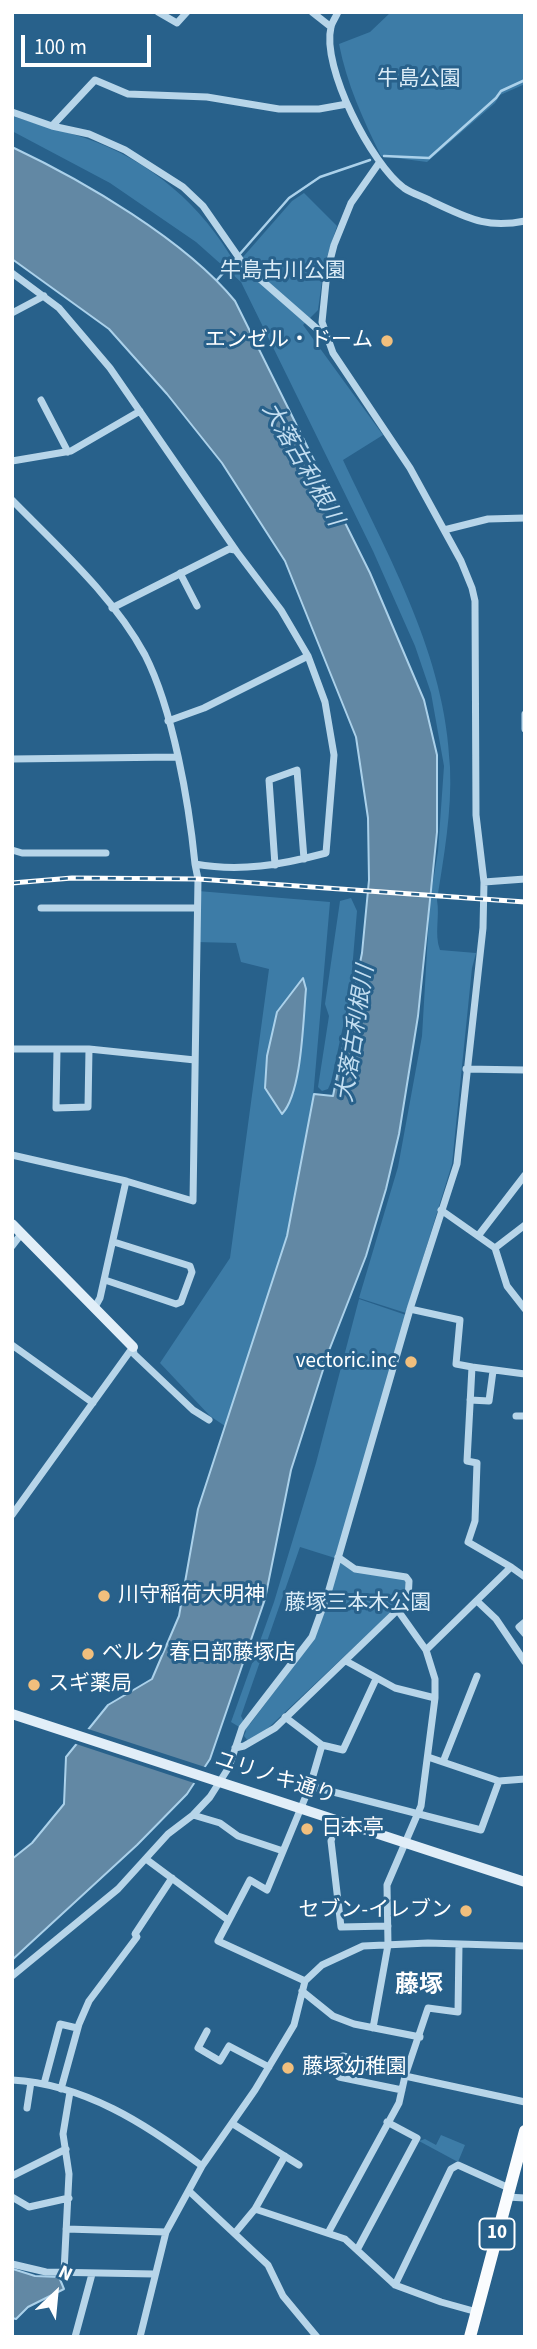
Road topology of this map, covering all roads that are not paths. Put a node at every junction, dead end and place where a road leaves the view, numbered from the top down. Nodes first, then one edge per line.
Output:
1 (158, 12) edge
2 (187, 12) edge
3 (312, 12) edge
4 (338, 12) edge
5 (331, 27) junction
6 (347, 104) junction
7 (12, 112) edge
8 (52, 126) junction
9 (379, 163) junction
10 (525, 221) edge
11 (12, 273) edge
12 (44, 296) junction
13 (12, 313) edge
14 (324, 335) junction
15 (41, 400) dead end
16 (140, 411) junction
17 (68, 452) junction
18 (12, 460) edge
19 (12, 500) edge
20 (525, 518) edge
21 (444, 530) junction
22 (235, 550) junction
23 (180, 573) junction
24 (197, 606) dead end
25 (112, 608) junction
26 (308, 656) junction
27 (525, 714) edge
28 (168, 721) junction
29 (525, 729) edge
30 (176, 757) junction
31 (12, 759) edge
32 (12, 850) edge
33 (106, 853) dead end
34 (304, 859) junction
35 (195, 864) junction
36 (275, 865) junction
37 (525, 879) edge
38 (484, 882) junction
39 (41, 908) dead end
40 (196, 908) junction
41 (12, 1049) edge
42 (57, 1049) junction
43 (89, 1049) junction
44 (195, 1060) junction
45 (466, 1069) junction
46 (525, 1070) edge
47 (12, 1156) edge
48 (525, 1175) edge
49 (126, 1181) junction
50 (441, 1210) junction
51 (12, 1224) edge
52 (525, 1226) edge
53 (22, 1233) junction
54 (478, 1236) junction
55 (114, 1242) junction
56 (12, 1246) edge
57 (495, 1248) junction
58 (105, 1280) junction
59 (95, 1307) junction
60 (410, 1309) junction
61 (525, 1309) edge
62 (12, 1345) edge
63 (133, 1347) junction
64 (472, 1367) junction
65 (493, 1371) junction
66 (525, 1374) edge
67 (470, 1400) junction
68 (93, 1403) junction
69 (209, 1420) dead end
70 (12, 1515) edge
71 (338, 1557) junction
72 (511, 1567) junction
73 (525, 1577) edge
74 (477, 1601) junction
75 (399, 1612) junction
76 (525, 1622) edge
77 (525, 1634) edge
78 (426, 1650) junction
79 (346, 1661) junction
80 (525, 1662) edge
81 (477, 1676) dead end
82 (376, 1679) junction
83 (435, 1698) junction
84 (12, 1714) edge
85 (285, 1717) junction
86 (322, 1745) junction
87 (235, 1748) junction
88 (428, 1758) junction
89 (443, 1762) junction
90 (525, 1779) edge
91 (499, 1780) junction
92 (221, 1781) junction
93 (310, 1786) junction
94 (301, 1809) junction
95 (419, 1811) junction
96 (193, 1815) junction
97 (337, 1821) junction
98 (404, 1842) junction
99 (283, 1851) junction
100 (146, 1859) junction
101 (172, 1878) junction
102 (525, 1882) edge
103 (228, 1920) junction
104 (388, 1926) junction
105 (388, 1945) junction
106 (459, 1945) junction
107 (525, 1946) edge
108 (12, 1976) edge
109 (305, 1981) junction
110 (302, 1991) junction
111 (77, 2028) junction
112 (373, 2028) junction
113 (207, 2031) dead end
114 (420, 2037) junction
115 (269, 2067) junction
116 (406, 2073) junction
117 (12, 2080) edge
118 (31, 2082) junction
119 (44, 2084) junction
120 (61, 2089) junction
121 (402, 2090) junction
122 (70, 2092) junction
123 (525, 2102) edge
124 (27, 2108) dead end
125 (387, 2122) junction
126 (233, 2124) junction
127 (525, 2131) edge
128 (66, 2149) junction
129 (285, 2156) junction
130 (299, 2165) dead end
131 (202, 2166) junction
132 (12, 2176) edge
133 (189, 2190) junction
134 (508, 2193) junction
135 (12, 2197) edge
136 (68, 2197) junction
137 (525, 2198) edge
138 (255, 2209) junction
139 (66, 2229) junction
140 (166, 2232) junction
141 (235, 2233) junction
142 (328, 2233) junction
143 (357, 2250) junction
144 (12, 2264) edge
145 (64, 2272) junction
146 (154, 2273) junction
147 (92, 2274) junction
148 (396, 2285) junction
149 (477, 2312) junction
150 (75, 2337) edge
151 (140, 2337) edge
152 (317, 2337) edge
153 (470, 2337) edge

1 - 2 street
3 - 5 street
4 - 5 street
5 - 6 street
6 - 8 street
6 - 9 street
7 - 8 street
8 - 14 street
9 - 10 street
9 - 14 street
11 - 12 street
12 - 13 street
12 - 16 street
14 - 21 street
15 - 17 street
16 - 17 street
16 - 22 street
17 - 18 street
19 - 25 street
20 - 21 street
21 - 38 street
22 - 23 street
22 - 26 street
23 - 24 street
23 - 25 street
25 - 28 street
26 - 28 street
26 - 34 street
27 - 29 street
28 - 30 street
30 - 31 street
30 - 35 street
32 - 33 street
34 - 36 street
34 - 36 street
35 - 36 street
35 - 40 street
37 - 38 street
38 - 45 street
39 - 40 street
40 - 44 street
41 - 42 street
42 - 43 street
42 - 43 street
43 - 44 street
44 - 49 street
45 - 46 street
45 - 50 street
47 - 49 street
48 - 54 street
49 - 55 street
50 - 54 street
50 - 60 street
51 - 53 street
52 - 57 street
53 - 56 street
53 - 59 street
54 - 57 street
55 - 58 street
55 - 58 street
57 - 61 street
58 - 59 street
59 - 63 street
60 - 64 street
60 - 71 street
62 - 68 street
63 - 68 street
63 - 69 street
64 - 65 street
64 - 67 street
65 - 66 street
65 - 67 street
67 - 72 street
68 - 70 street
71 - 75 street
71 - 87 street
72 - 73 street
72 - 74 street
74 - 78 street
74 - 80 street
75 - 78 street
75 - 79 street
76 - 77 street
78 - 83 street
79 - 82 street
79 - 85 street
81 - 89 street
82 - 83 street
82 - 86 street
83 - 88 street
84 - 92 street, ユリノキ通り
85 - 86 street
85 - 87 street
86 - 93 street
87 - 92 street
88 - 89 street
88 - 95 street
89 - 91 street
90 - 91 street
91 - 95 street
92 - 94 street, ユリノキ通り
92 - 96 street
93 - 94 street
93 - 95 street
94 - 97 street, ユリノキ通り
94 - 99 street
95 - 98 street
96 - 99 street
96 - 100 street
97 - 98 street, ユリノキ通り
97 - 104 street
98 - 102 street, ユリノキ通り
98 - 104 street
99 - 103 street
100 - 101 street
100 - 108 street
101 - 103 street
101 - 111 street
103 - 109 street
104 - 105 street
105 - 106 street
105 - 109 street
105 - 112 street
106 - 107 street
106 - 114 street
109 - 110 street
110 - 112 street
110 - 115 street
111 - 119 street
111 - 120 street
112 - 114 street
113 - 115 street
114 - 116 street
115 - 126 street
116 - 121 street
116 - 121 street
116 - 123 street
117 - 118 street
118 - 119 street
118 - 124 street
119 - 120 street
120 - 122 street
121 - 125 street
122 - 128 street
122 - 131 street
125 - 142 street
125 - 143 street
126 - 129 street
126 - 131 street
127 - 134 main road, 10
128 - 132 street
128 - 136 street
129 - 130 street
129 - 138 street
131 - 133 street
133 - 140 street
133 - 141 street
134 - 137 street
134 - 148 street
134 - 149 main road, 10
135 - 136 street
136 - 139 street
138 - 141 street
138 - 142 street
139 - 140 street
139 - 145 street
140 - 146 street
141 - 152 street
142 - 143 street
143 - 148 street
144 - 145 street
145 - 147 street
146 - 147 street
146 - 151 street
147 - 150 street
148 - 149 street
149 - 153 main road, 10

